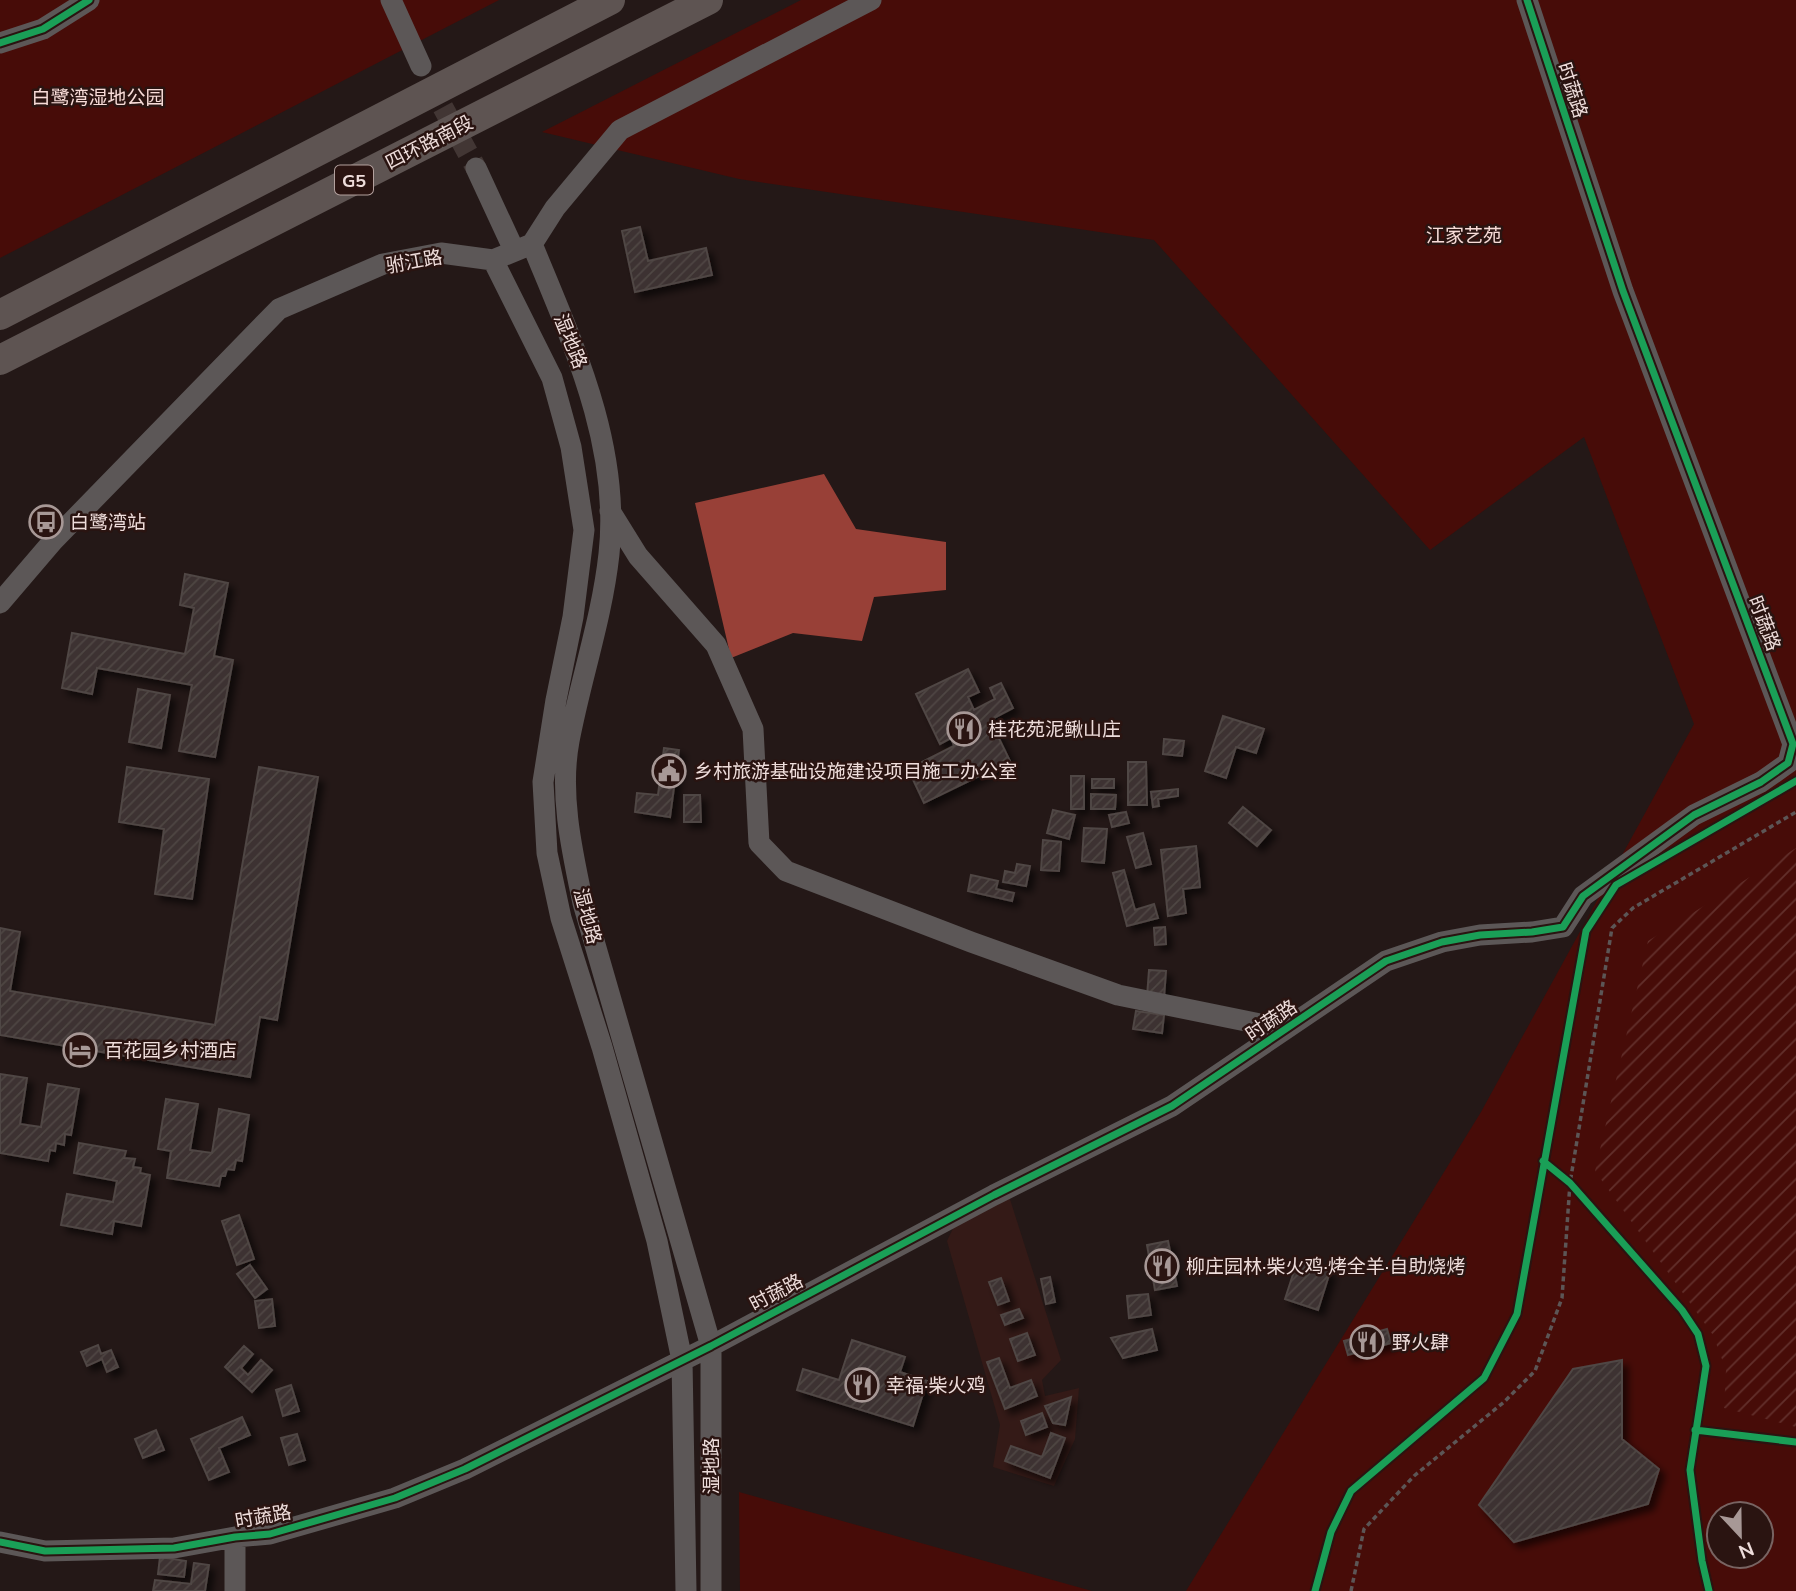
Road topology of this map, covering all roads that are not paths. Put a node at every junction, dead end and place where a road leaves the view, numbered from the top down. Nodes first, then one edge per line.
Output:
1 (89, 0) edge
2 (391, 0) edge
3 (610, 0) edge
4 (708, 0) edge
5 (871, 0) edge
6 (1527, 0) edge
7 (0, 43) edge
8 (421, 66) tunnel mouth
9 (475, 168) tunnel mouth
10 (523, 247) junction
11 (493, 260) junction
12 (0, 315) edge
13 (0, 360) edge
14 (610, 511) junction
15 (0, 603) edge
16 (1285, 1029) junction
17 (711, 1346) junction
18 (682, 1360) junction
19 (235, 1537) junction
20 (0, 1542) edge
21 (235, 1591) edge
22 (686, 1591) edge
23 (711, 1591) edge

1 - 7 street
2 - 8 street
3 - 12 highway, G5
4 - 13 highway, 四环路南段 / G5
5 - 10 street
6 - 16 street, 时蔬路
9 - 10 street, 湿地路
10 - 11 street
10 - 14 street, 湿地路
11 - 15 street, 驸江路
11 - 18 street, 湿地路
14 - 16 street
14 - 17 street, 湿地路
16 - 17 street, 时蔬路
17 - 18 street, 时蔬路
17 - 23 street, 湿地路
18 - 19 street, 时蔬路
18 - 22 street, 湿地路
19 - 20 street, 时蔬路
19 - 21 street

